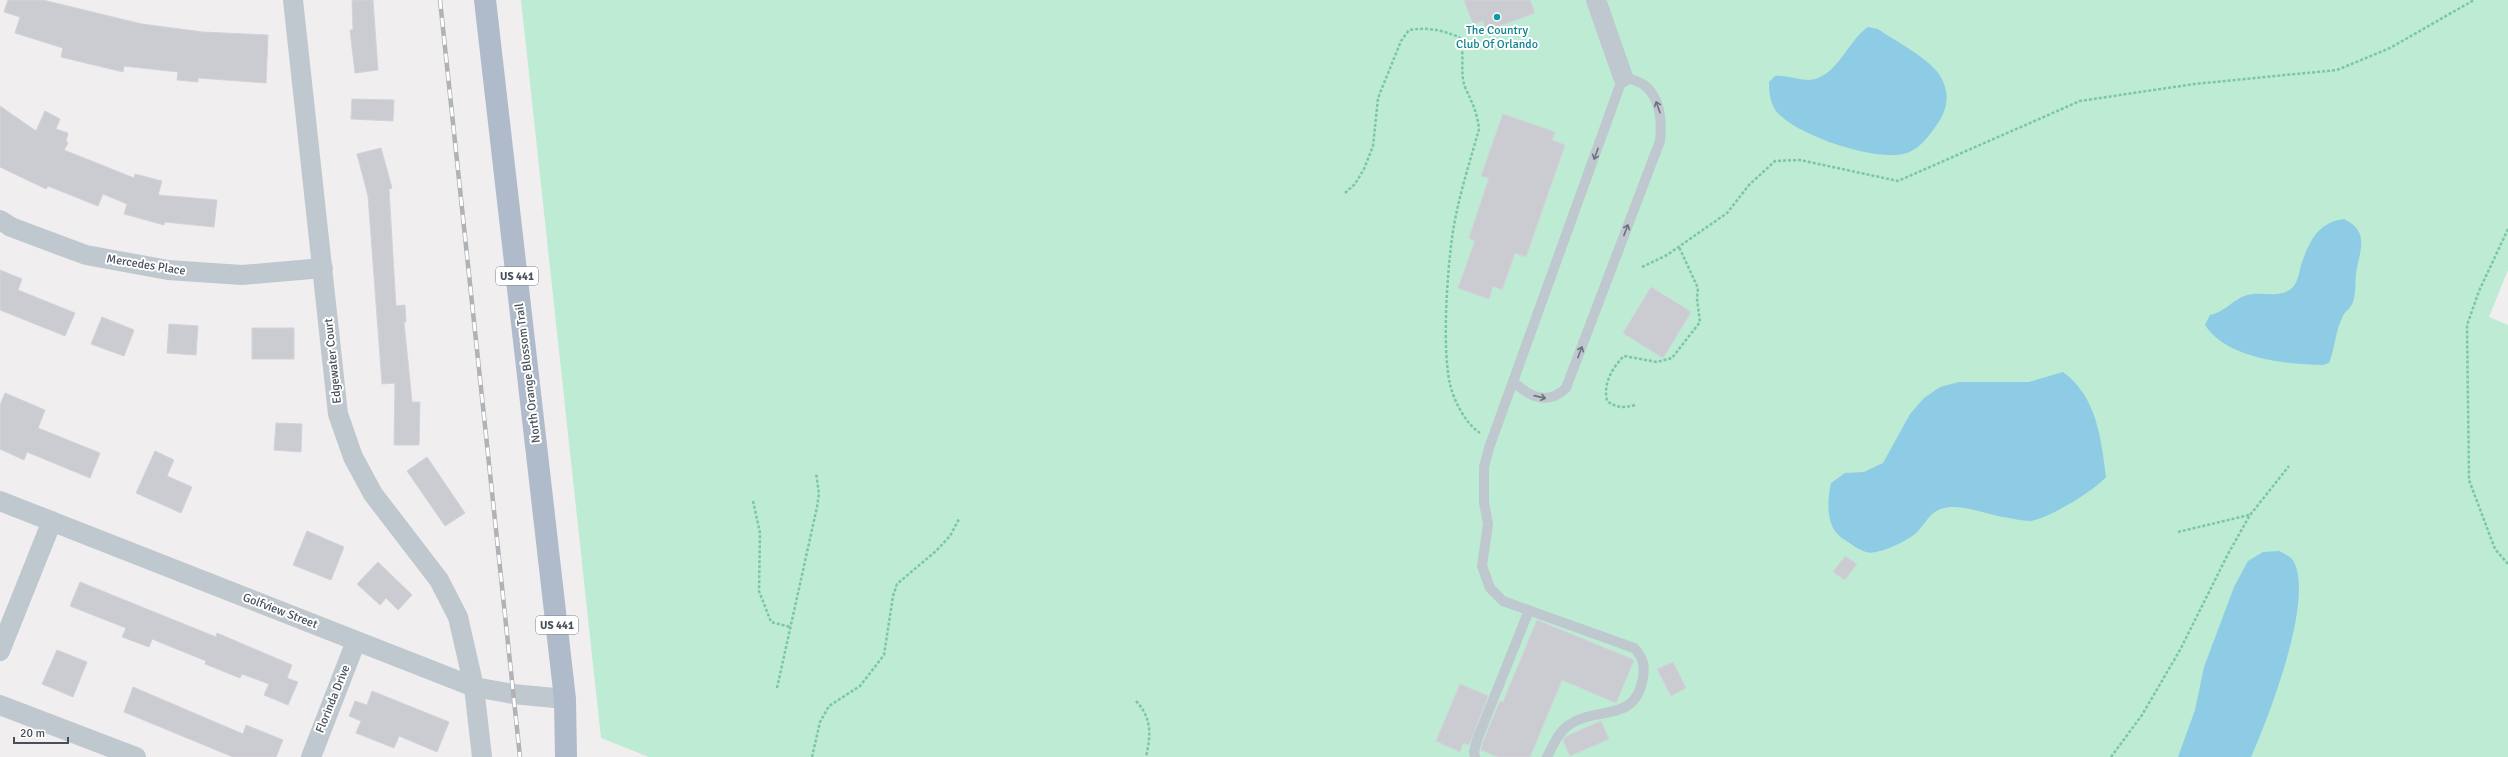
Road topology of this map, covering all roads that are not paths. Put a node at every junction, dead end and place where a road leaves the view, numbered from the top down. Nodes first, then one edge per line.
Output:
1 (293, 0) edge
2 (485, 0) edge
3 (1596, 0) edge
4 (1623, 77) junction
5 (0, 220) edge
6 (323, 268) junction
7 (1514, 382) junction
8 (0, 501) edge
9 (52, 521) junction
10 (1529, 610) junction
11 (356, 641) junction
12 (0, 651) edge
13 (474, 687) junction
14 (565, 698) junction
15 (0, 705) edge
16 (136, 757) edge
17 (311, 757) edge
18 (482, 757) edge
19 (566, 757) edge
20 (580, 757) edge
21 (1475, 757) edge
22 (1547, 757) edge

1 - 6 street, Edgewater Court
2 - 14 main road, North Orange Blossom Trail / US 441
3 - 4 street
4 -> 7 lane
7 -> 4 lane
5 - 6 street, Mercedes Place
6 - 13 street, Edgewater Court
7 - 10 lane
8 - 9 street, Golfview Street
9 - 11 street, Golfview Street
9 - 12 street
10 - 21 lane
10 - 22 lane
11 - 13 street, Golfview Street
11 - 17 street, Florinda Drive
13 - 14 street, Golfview Street
13 - 18 street, Edgewater Court
14 - 19 main road, North Orange Blossom Trail / US 441
14 - 20 main road, North Orange Blossom Trail / US 441
15 - 16 street

